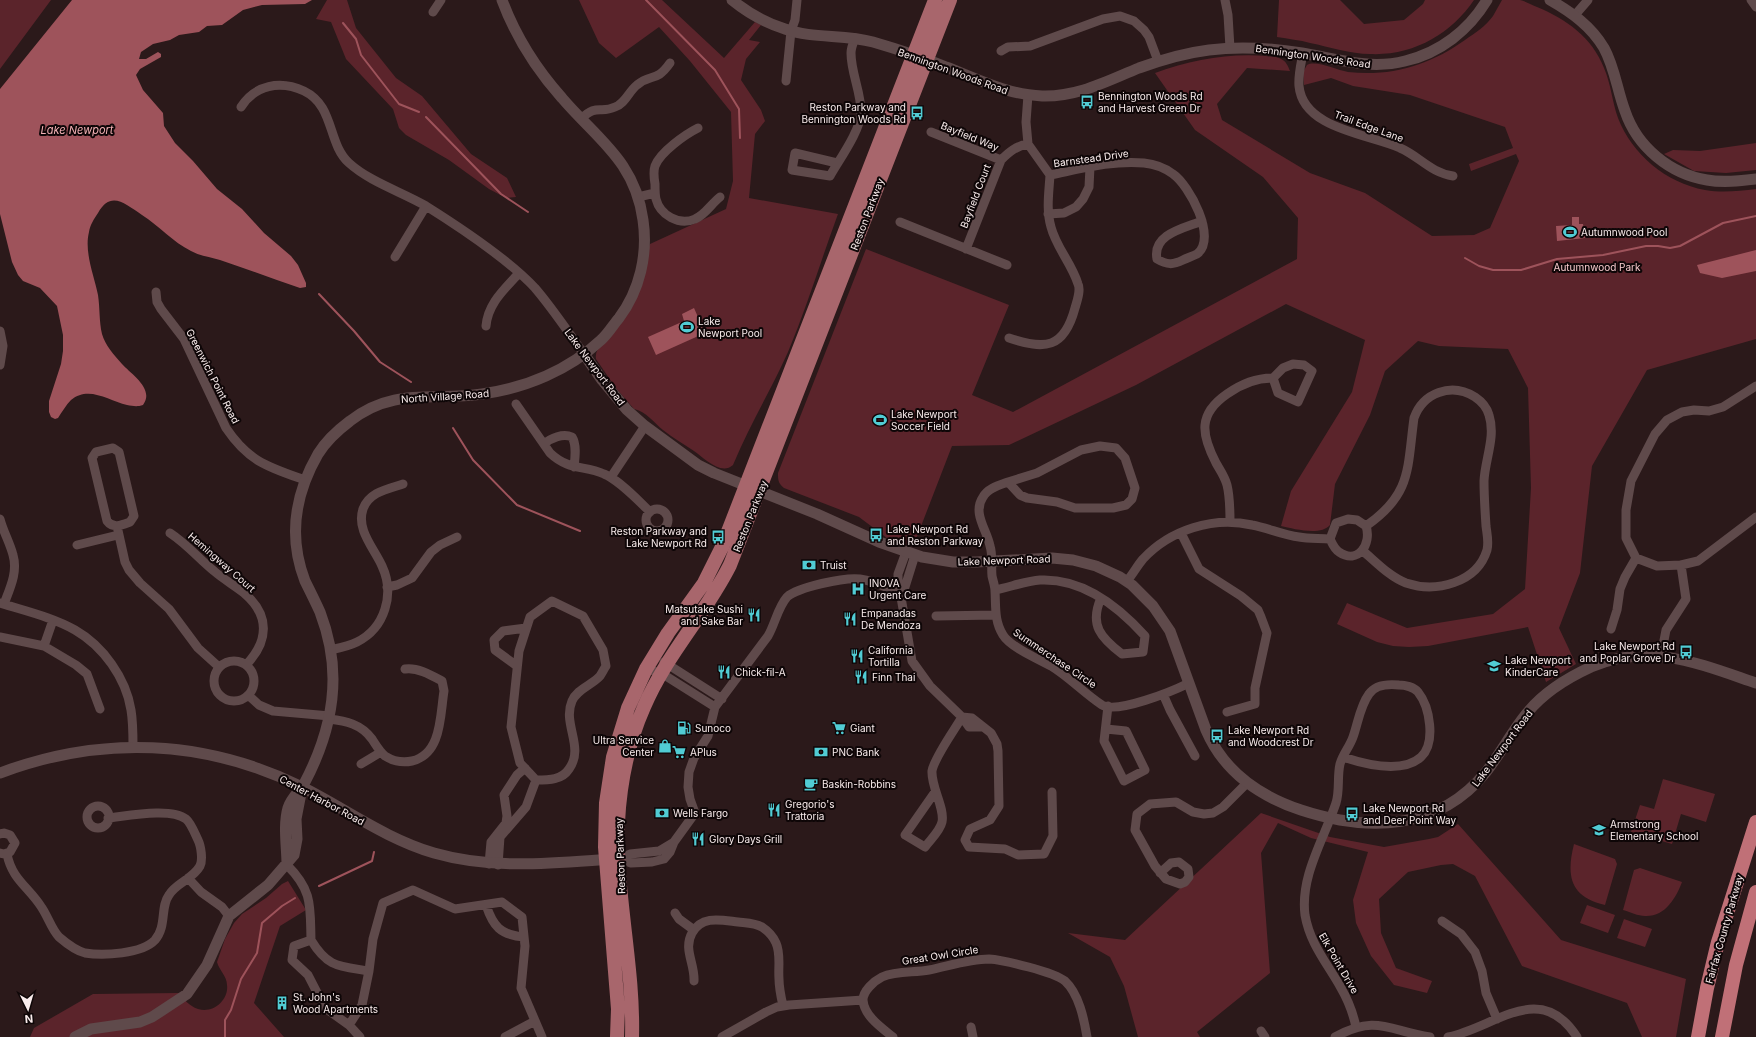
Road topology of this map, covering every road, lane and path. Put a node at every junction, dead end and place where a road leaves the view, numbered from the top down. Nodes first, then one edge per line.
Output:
1 (442, 0) edge
2 (502, 0) edge
3 (732, 0) edge
4 (797, 0) edge
5 (935, 0) edge
6 (950, 0) edge
7 (1225, 0) edge
8 (1488, 0) edge
9 (1550, 0) edge
10 (1588, 0) edge
11 (1751, 0) edge
12 (1756, 7) edge
13 (433, 12) dead end
14 (1575, 15) junction
15 (791, 31) junction
16 (855, 38) junction
17 (1230, 48) junction
18 (1001, 51) dead end
19 (1303, 53) junction
20 (920, 58) junction
21 (1158, 62) junction
22 (670, 63) dead end
23 (786, 81) dead end
24 (1028, 95) junction
25 (240, 107) dead end
26 (581, 119) junction
27 (698, 128) dead end
28 (931, 132) dead end
29 (1028, 144) junction
30 (1001, 160) junction
31 (837, 163) dead end
32 (1090, 167) junction
33 (1050, 175) junction
34 (1453, 176) dead end
35 (1756, 179) edge
36 (655, 193) junction
37 (720, 197) dead end
38 (638, 198) junction
39 (426, 206) junction
40 (1048, 214) junction
41 (1202, 221) junction
42 (900, 222) dead end
43 (966, 249) junction
44 (395, 257) dead end
45 (1007, 265) dead end
46 (519, 273) junction
47 (156, 292) dead end
48 (486, 326) dead end
49 (0, 331) edge
50 (1009, 338) dead end
51 (584, 354) junction
52 (0, 366) edge
53 (1273, 378) junction
54 (1756, 386) edge
55 (516, 404) dead end
56 (645, 426) junction
57 (544, 444) junction
58 (574, 467) junction
59 (611, 477) junction
60 (305, 480) junction
61 (1008, 482) junction
62 (403, 484) dead end
63 (747, 486) junction
64 (760, 490) junction
65 (650, 512) dead end
66 (1756, 517) edge
67 (0, 519) edge
68 (1230, 522) junction
69 (1366, 526) junction
70 (118, 530) junction
71 (170, 533) dead end
72 (1181, 533) junction
73 (457, 537) dead end
74 (1330, 539) junction
75 (77, 544) dead end
76 (1363, 551) junction
77 (911, 554) junction
78 (1636, 558) junction
79 (992, 561) junction
80 (1681, 565) junction
81 (1127, 581) junction
82 (387, 587) junction
83 (995, 590) junction
84 (900, 593) junction
85 (1102, 598) junction
86 (2, 604) edge
87 (996, 615) junction
88 (936, 616) dead end
89 (53, 620) junction
90 (526, 628) junction
91 (1611, 629) dead end
92 (0, 637) edge
93 (44, 646) junction
94 (330, 650) junction
95 (1661, 656) junction
96 (649, 664) junction
97 (246, 665) junction
98 (517, 666) junction
99 (218, 667) junction
100 (405, 668) dead end
101 (663, 668) junction
102 (1189, 683) junction
103 (1756, 683) edge
104 (1163, 694) junction
105 (248, 695) junction
106 (722, 698) junction
107 (1108, 706) junction
108 (715, 707) junction
109 (100, 709) dead end
110 (1228, 712) dead end
111 (962, 717) junction
112 (329, 718) junction
113 (1106, 729) junction
114 (133, 746) junction
115 (381, 752) junction
116 (1195, 756) dead end
117 (1343, 757) junction
118 (361, 764) dead end
119 (525, 768) junction
120 (0, 773) edge
121 (536, 780) junction
122 (1247, 784) junction
123 (302, 787) junction
124 (935, 792) junction
125 (1052, 792) dead end
126 (1330, 817) junction
127 (108, 818) dead end
128 (1756, 822) edge
129 (0, 834) edge
130 (4, 853) edge
131 (612, 859) junction
132 (494, 864) junction
133 (287, 865) junction
134 (1160, 872) dead end
135 (188, 878) junction
136 (1756, 892) edge
137 (486, 905) junction
138 (675, 913) dead end
139 (228, 916) junction
140 (1442, 921) dead end
141 (694, 930) junction
142 (524, 937) junction
143 (311, 940) junction
144 (369, 971) junction
145 (694, 981) dead end
146 (863, 1000) junction
147 (783, 1006) junction
148 (1497, 1019) junction
149 (535, 1021) junction
150 (349, 1025) junction
151 (971, 1027) dead end
152 (1356, 1027) junction
153 (75, 1037) edge
154 (360, 1037) edge
155 (505, 1037) edge
156 (542, 1037) edge
157 (617, 1037) edge
158 (632, 1037) edge
159 (722, 1037) edge
160 (893, 1037) edge
161 (973, 1037) edge
162 (1087, 1037) edge
163 (1335, 1037) edge
164 (1430, 1037) edge
165 (1448, 1037) edge
166 (1577, 1037) edge
167 (1698, 1037) edge
168 (1722, 1037) edge

1 - 13 street
2 - 26 street, North Village Road
3 - 15 street, Bennington Woods Road
4 - 15 street
5 - 20 main road, Reston Parkway
6 - 20 main road, Reston Parkway
7 - 17 street
8 - 19 street, Bennington Woods Road
9 - 14 street
10 - 14 street
11 - 12 street
14 - 35 street
15 - 16 street, Bennington Woods Road
15 - 23 street
16 - 20 street, Bennington Woods Road
16 - 31 street
17 - 19 street, Bennington Woods Road
17 - 21 street, Bennington Woods Road
18 - 21 street
19 - 34 street, Trail Edge Lane
20 - 24 street, Bennington Woods Road
20 - 63 main road, Reston Parkway
20 - 64 main road, Reston Parkway
21 - 24 street, Bennington Woods Road
22 - 26 street
24 - 29 street
25 - 39 street, Lake Newport Road
26 - 38 street, North Village Road
27 - 36 street
28 - 30 street, Bayfield Way
29 - 30 street, Bayfield Court
29 - 33 street
30 - 43 street, Bayfield Court
32 - 33 street, Barnstead Drive
32 - 40 street
32 - 41 street, Barnstead Drive
33 - 40 street
36 - 37 street
36 - 38 street
38 - 51 street, North Village Road
39 - 44 street
39 - 46 street, Lake Newport Road
40 - 50 street
41 - 41 street, Barnstead Drive
42 - 43 street
43 - 45 street
46 - 48 street
46 - 51 street, Lake Newport Road
47 - 60 street, Greenwich Point Road
49 - 52 street
51 - 56 street, Lake Newport Road
51 - 60 street, North Village Road
53 - 53 street
53 - 68 street
54 - 78 street
55 - 57 street
56 - 59 street
56 - 63 street, Lake Newport Road
57 - 58 street
57 - 58 street
58 - 59 street
59 - 65 street
60 - 94 street, North Village Road
61 - 61 street, Summerchase Circle
61 - 79 street, Summerchase Circle
62 - 82 street
63 - 64 street, Lake Newport Road
63 - 96 main road, Reston Parkway
64 - 77 street, Lake Newport Road
64 - 101 main road, Reston Parkway
66 - 80 street
67 - 86 street
68 - 72 street
68 - 74 street
69 - 74 street
69 - 76 street
69 - 76 street
70 - 70 street
70 - 75 street
70 - 99 street
71 - 97 street, Hemingway Court
72 - 81 street
72 - 110 street
73 - 82 street
74 - 76 street
77 - 79 street, Lake Newport Road
77 - 84 street
78 - 80 street
78 - 91 street
79 - 81 street, Lake Newport Road
79 - 83 street, Summerchase Circle
80 - 95 street
81 - 102 street, Lake Newport Road
82 - 94 street
83 - 85 street
83 - 87 street, Summerchase Circle
84 - 106 street
84 - 111 street
85 - 85 street
86 - 89 street
87 - 88 street
87 - 107 street, Summerchase Circle
89 - 93 street
89 - 114 street
90 - 98 street
90 - 98 street
90 - 121 street
92 - 93 street
93 - 109 street
94 - 112 street, North Village Road
95 - 103 street, Lake Newport Road
95 - 126 street, Lake Newport Road
96 - 101 street
96 - 131 main road, Reston Parkway
97 - 99 street
97 - 105 street
98 - 119 street
99 - 105 street
100 - 115 street
101 - 106 street
101 - 108 street
101 - 131 main road, Reston Parkway
102 - 104 street
102 - 122 street, Lake Newport Road
104 - 107 street
104 - 116 street
105 - 112 street
106 - 108 street
107 - 113 street
108 - 131 street
111 - 124 street
111 - 125 street
112 - 115 street
112 - 123 street, North Village Road
113 - 113 street
114 - 120 street, Center Harbor Road
114 - 123 street, Center Harbor Road
115 - 118 street
117 - 117 street
117 - 126 street, Elk Point Drive
119 - 121 street
119 - 132 street
121 - 132 street
122 - 126 street, Lake Newport Road
122 - 134 street
123 - 132 street, Center Harbor Road
123 - 133 street, North Village Road
124 - 124 street
126 - 152 street, Elk Point Drive
127 - 135 street
128 - 167 highway, Fairfax County Parkway
129 - 130 street
130 - 135 street
131 - 132 street, Center Harbor Road
131 - 157 main road, Reston Parkway
131 - 158 main road, Reston Parkway
133 - 139 street, North Village Road
133 - 143 street
135 - 139 street
136 - 168 highway, Fairfax County Parkway
137 - 142 street
137 - 142 street
137 - 144 street
138 - 141 street
139 - 153 street
140 - 148 street
141 - 145 street
141 - 147 street
142 - 149 street
143 - 144 street
143 - 150 street
144 - 150 street
146 - 147 street
146 - 160 street
146 - 162 street, Great Owl Circle
147 - 159 street
148 - 165 street
148 - 166 street
149 - 155 street
149 - 156 street
150 - 154 street
151 - 161 street
152 - 163 street
152 - 164 street

